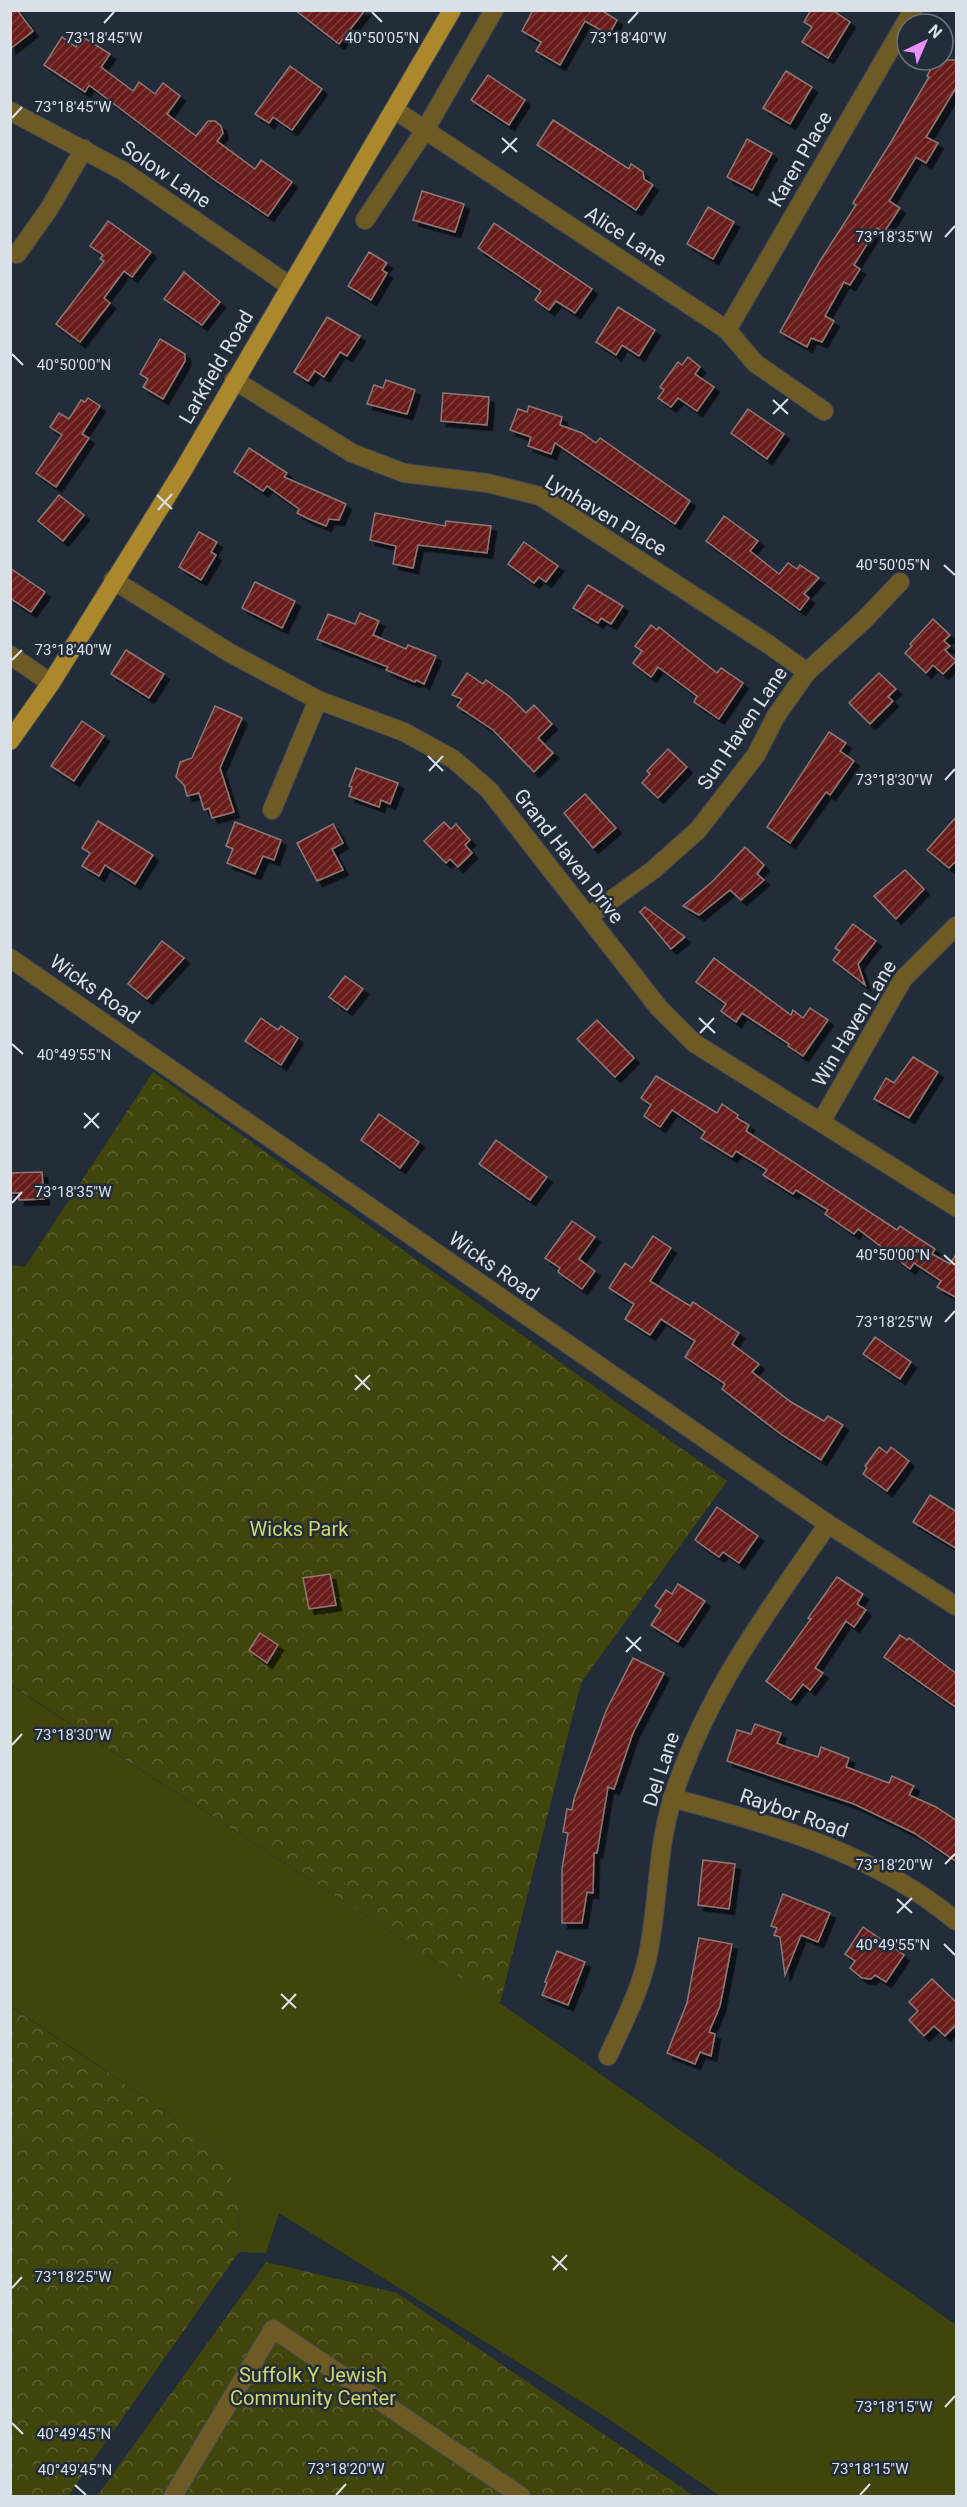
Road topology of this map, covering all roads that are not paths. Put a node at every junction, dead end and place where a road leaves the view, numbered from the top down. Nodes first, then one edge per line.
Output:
1 (452, 10) edge
2 (494, 10) edge
3 (913, 10) edge
4 (395, 110) junction
5 (10, 111) edge
6 (425, 130) junction
7 (84, 149) junction
8 (365, 220) dead end
9 (17, 254) dead end
10 (290, 286) junction
11 (727, 330) junction
12 (234, 380) junction
13 (824, 411) dead end
14 (113, 580) junction
15 (900, 582) dead end
16 (10, 655) edge
17 (807, 672) junction
18 (51, 684) junction
19 (318, 700) junction
20 (10, 741) edge
21 (272, 810) dead end
22 (589, 916) junction
23 (957, 926) edge
24 (10, 958) edge
25 (822, 1122) junction
26 (957, 1207) edge
27 (828, 1524) junction
28 (957, 1606) edge
29 (672, 1798) junction
30 (957, 1921) edge
31 (608, 2056) dead end
32 (173, 2496) edge
33 (521, 2496) edge

1 - 4 main road, Larkfield Road
2 - 6 street
3 - 11 street, Karen Place
4 - 6 street, Alice Lane
4 - 10 main road, Larkfield Road
5 - 7 street, Solow Lane
6 - 8 street
6 - 11 street, Alice Lane
7 - 9 street
7 - 10 street, Solow Lane
10 - 12 main road, Larkfield Road
11 - 13 street, Alice Lane
12 - 14 main road, Larkfield Road
12 - 17 street, Lynhaven Place
14 - 18 main road, Larkfield Road
14 - 19 street, Grand Haven Drive
15 - 17 street, Sun Haven Lane
16 - 18 street
17 - 22 street, Sun Haven Lane
18 - 20 main road, Larkfield Road
19 - 21 street
19 - 22 street, Grand Haven Drive
22 - 25 street, Grand Haven Drive
23 - 25 street, Win Haven Lane
24 - 27 street, Wicks Road
25 - 26 street, Grand Haven Drive
27 - 28 street, Wicks Road
27 - 29 street, Del Lane
29 - 30 street, Raybor Road
29 - 31 street, Del Lane
32 - 33 street

